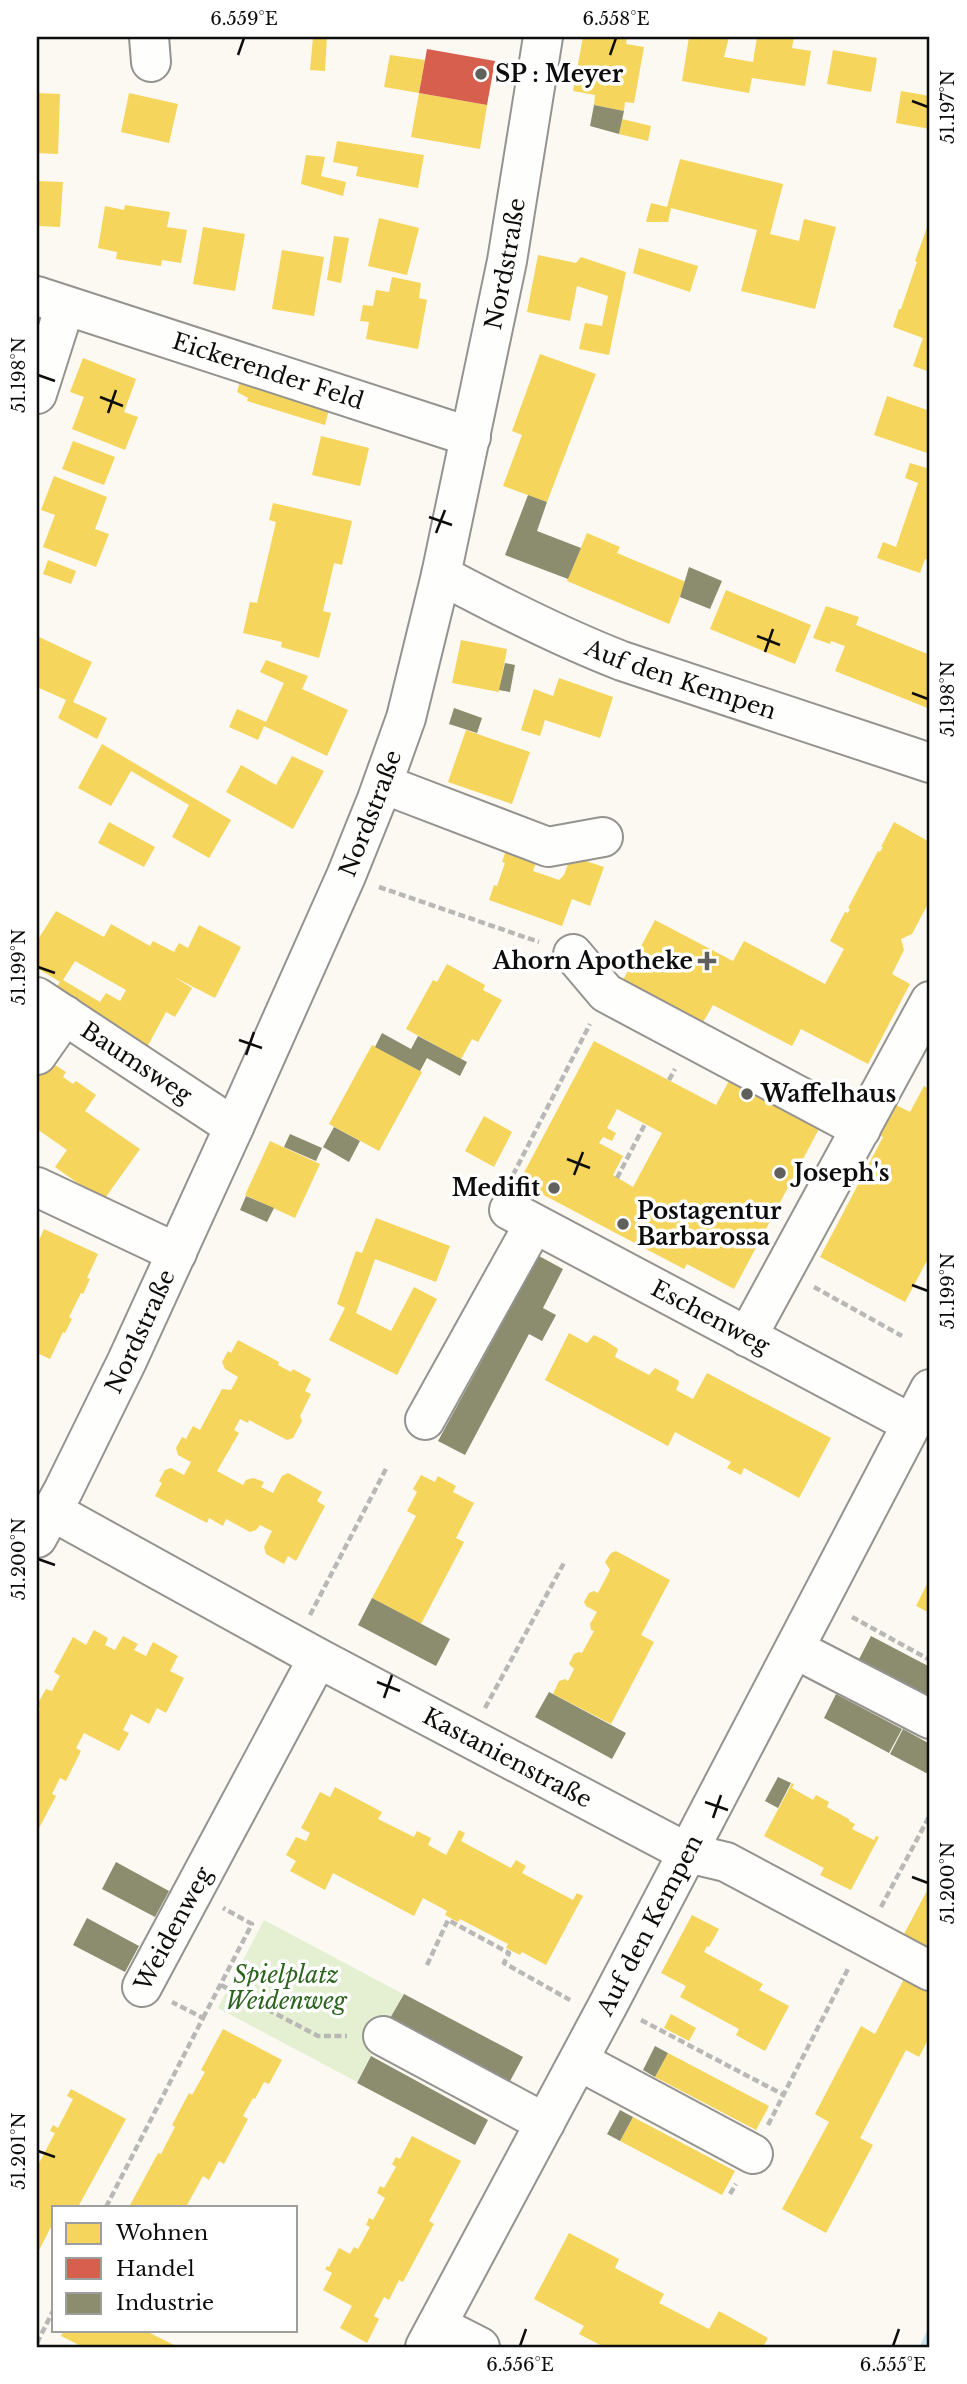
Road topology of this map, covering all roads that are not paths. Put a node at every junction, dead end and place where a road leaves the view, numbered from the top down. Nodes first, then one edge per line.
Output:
1 (543, 37) edge
2 (51, 301) edge
3 (37, 394) edge
4 (471, 437) junction
5 (441, 575) junction
6 (930, 763) edge
7 (383, 784) junction
8 (603, 837) dead end
9 (573, 954) road end
10 (930, 1001) edge
11 (51, 1006) edge
12 (37, 1055) edge
13 (917, 1062) edge
14 (234, 1127) junction
15 (861, 1129) junction
16 (37, 1186) edge
17 (177, 1253) junction
18 (747, 1337) junction
19 (930, 1389) edge
20 (425, 1420) dead end
21 (912, 1424) junction
22 (47, 1505) edge
23 (795, 1649) junction
24 (306, 1651) junction
25 (930, 1720) edge
26 (688, 1853) junction
27 (930, 1970) edge
28 (142, 1987) road end
29 (383, 2036) road end
30 (579, 2061) junction
31 (545, 2123) junction
32 (753, 2154) road end
33 (431, 2336) edge
34 (480, 2347) edge

1 - 4 street, Nordstraße
2 - 3 street, Eickerender Feld
2 - 4 street, Eickerender Feld
4 - 5 street, Nordstraße
5 - 6 street, Auf den Kempen
5 - 7 street, Nordstraße
7 - 8 street
7 - 14 street, Nordstraße
9 - 15 street
10 - 13 street
11 - 12 street
11 - 14 street, Baumsweg
13 - 15 street
14 - 17 street, Nordstraße
15 - 18 street
16 - 17 street
17 - 22 street, Nordstraße
18 - 20 street, Eschenweg
18 - 21 street, Eschenweg
19 - 21 street, Auf den Kempen
21 - 23 street, Auf den Kempen
22 - 24 street, Kastanienstraße
23 - 25 street
23 - 26 street, Auf den Kempen
24 - 26 street, Kastanienstraße
24 - 28 street, Weidenweg
26 - 27 street, Kastanienstraße
26 - 30 street, Auf den Kempen
29 - 31 street
30 - 31 street, Auf den Kempen
30 - 32 street
31 - 33 street, Auf den Kempen
33 - 34 street

